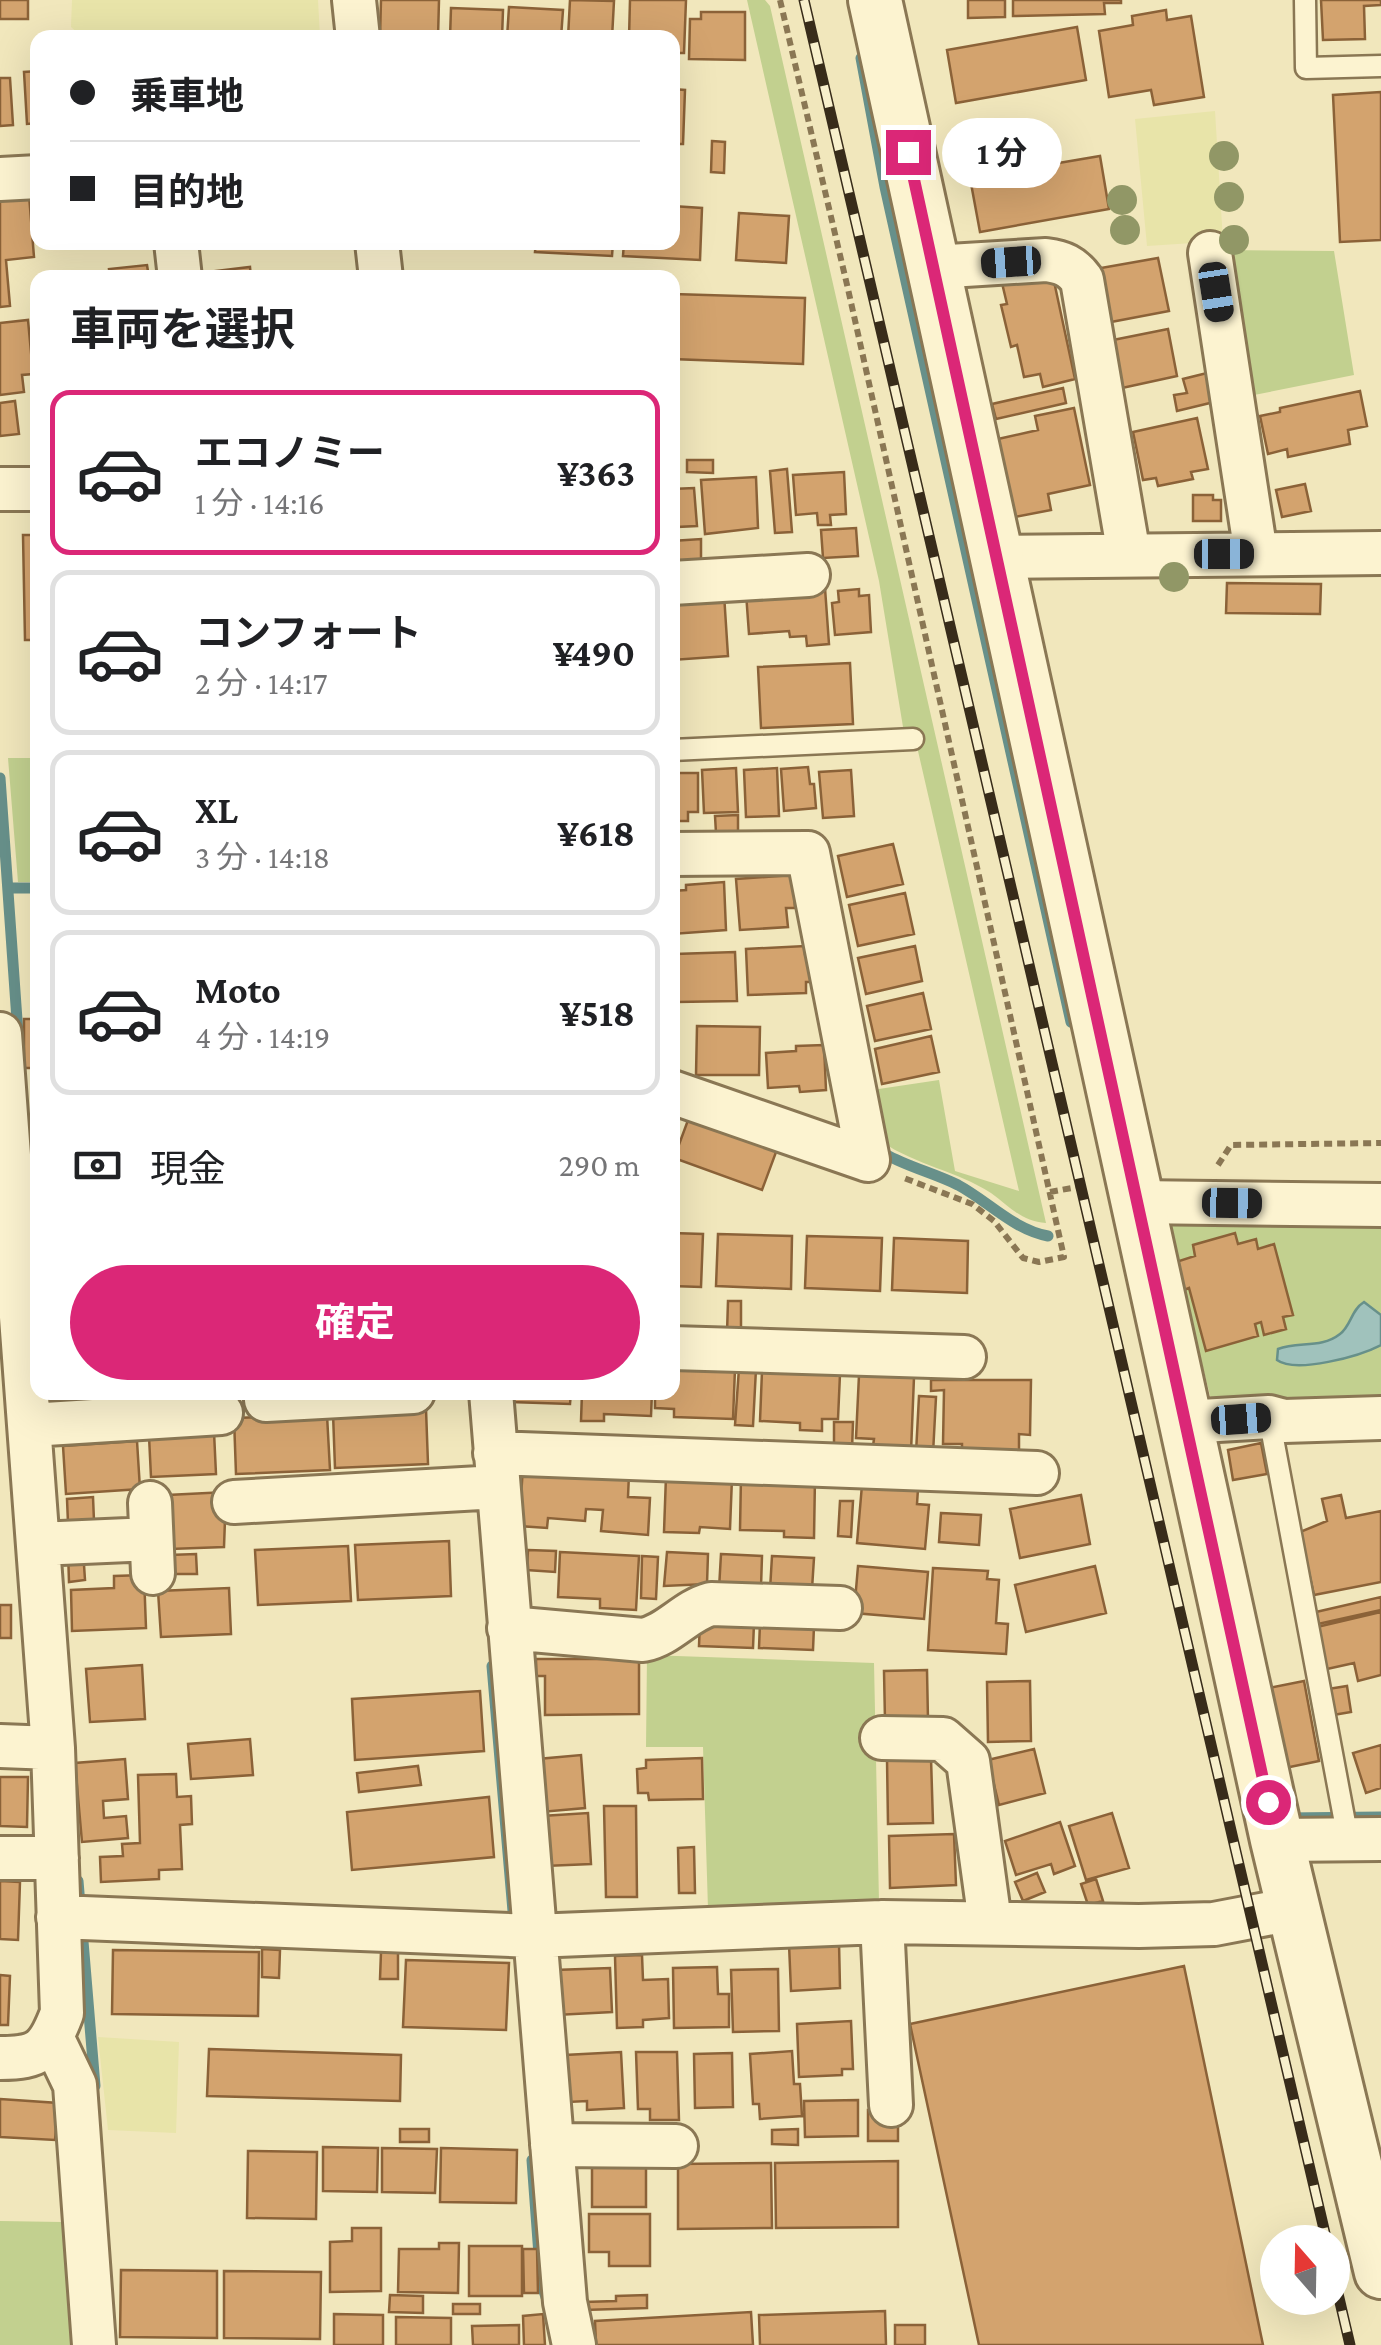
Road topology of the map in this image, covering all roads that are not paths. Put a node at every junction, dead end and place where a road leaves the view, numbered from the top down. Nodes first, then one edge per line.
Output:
1 (354, 0) edge
2 (875, 0) edge
3 (1305, 0) edge
4 (357, 30) edge
5 (1381, 66) edge
6 (30, 177) edge
7 (0, 179) edge
8 (1210, 253) dead end
9 (934, 267) junction
10 (0, 489) edge
11 (30, 489) edge
12 (1254, 540) junction
13 (1126, 541) junction
14 (1381, 553) edge
15 (997, 557) junction
16 (808, 575) dead end
17 (680, 583) edge
18 (912, 740) dead end
19 (680, 750) edge
20 (680, 854) edge
21 (0, 1034) edge
22 (680, 1095) edge
23 (21, 1096) edge
24 (1120, 1192) junction
25 (1381, 1204) edge
26 (28, 1240) edge
27 (30, 1266) edge
28 (680, 1348) edge
29 (964, 1357) dead end
30 (40, 1400) edge
31 (491, 1400) edge
32 (221, 1413) dead end
33 (1269, 1417) junction
34 (1381, 1418) edge
35 (1184, 1422) junction
36 (42, 1424) junction
37 (1037, 1474) dead end
38 (487, 1479) junction
39 (234, 1502) dead end
40 (151, 1538) dead end
41 (50, 1543) junction
42 (840, 1608) dead end
43 (509, 1628) junction
44 (882, 1738) dead end
45 (0, 1746) edge
46 (53, 1748) junction
47 (1354, 1828) edge
48 (1277, 1840) junction
49 (0, 1858) edge
50 (57, 1858) junction
51 (1292, 1909) junction
52 (72, 1917) junction
53 (882, 1922) junction
54 (990, 1922) junction
55 (533, 1936) junction
56 (52, 2037) junction
57 (0, 2058) edge
58 (891, 2105) dead end
59 (552, 2145) junction
60 (676, 2146) dead end
61 (1381, 2272) edge
62 (94, 2345) edge
63 (574, 2345) edge

1 - 4 street
2 - 9 street
3 - 5 lane
6 - 7 street
8 - 12 street
9 - 13 street
9 - 15 street
10 - 11 street
12 - 13 street
12 - 14 street
13 - 15 street
15 - 24 street
16 - 17 street
18 - 19 lane
20 - 22 street
21 - 23 street
23 - 26 street
24 - 25 street
24 - 35 street
26 - 27 street
28 - 29 street
30 - 36 street
31 - 38 street
32 - 36 street
33 - 34 street
33 - 35 street
33 - 47 lane
35 - 48 street
36 - 41 street
37 - 38 street
38 - 39 street
38 - 43 street
40 - 41 street
41 - 46 street
42 - 43 street
43 - 55 street
44 - 54 street
45 - 46 street
46 - 50 street
47 - 48 street
48 - 51 street
49 - 50 street
50 - 52 street
51 - 54 street
51 - 61 street
52 - 55 street
52 - 56 street
53 - 54 street
53 - 55 street
53 - 58 street
55 - 59 street
56 - 57 street
56 - 62 street
59 - 60 street
59 - 63 street

